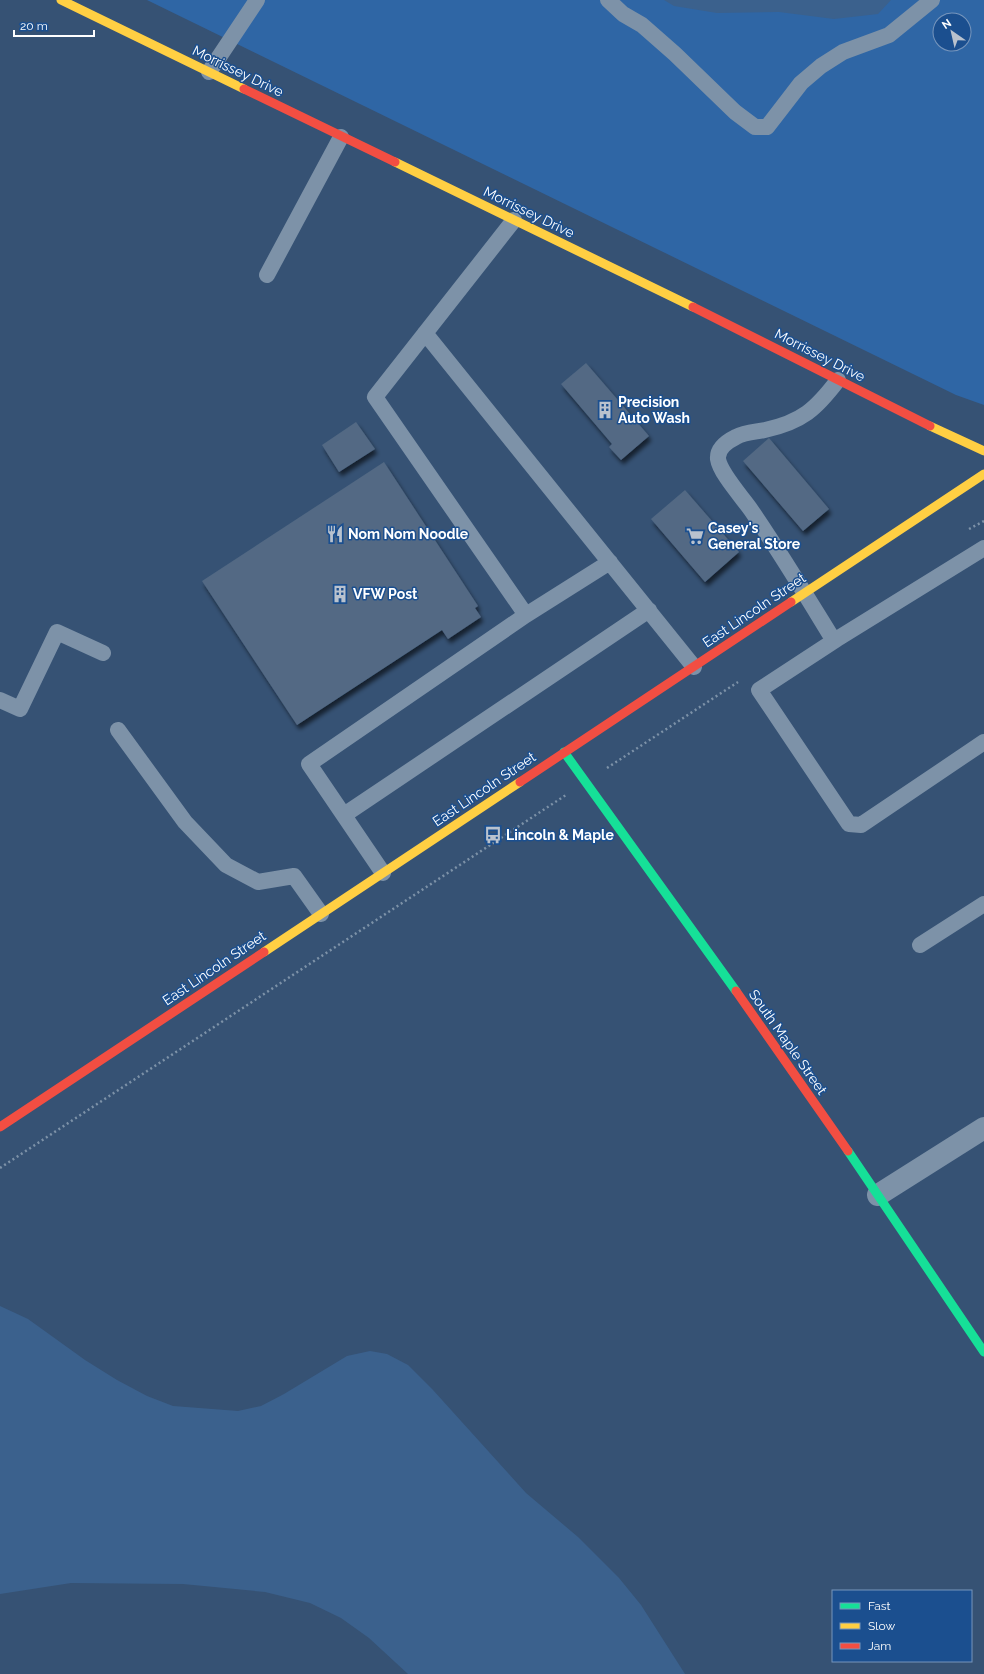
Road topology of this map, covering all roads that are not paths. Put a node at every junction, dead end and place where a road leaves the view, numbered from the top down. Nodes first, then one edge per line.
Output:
1 (61, 0) edge
2 (258, 0) edge
3 (608, 0) edge
4 (932, 0) edge
5 (209, 72) junction
6 (341, 136) junction
7 (514, 220) junction
8 (267, 275) dead end
9 (426, 333) junction
10 (838, 380) junction
11 (984, 450) edge
12 (984, 474) edge
13 (984, 548) edge
14 (610, 562) junction
15 (804, 593) junction
16 (649, 610) junction
17 (526, 615) junction
18 (834, 641) junction
19 (103, 653) dead end
20 (694, 667) junction
21 (0, 700) edge
22 (118, 730) dead end
23 (984, 742) edge
24 (564, 752) junction
25 (344, 815) junction
26 (383, 873) junction
27 (984, 904) edge
28 (321, 914) junction
29 (920, 946) dead end
30 (0, 1127) edge
31 (984, 1128) edge
32 (878, 1195) junction
33 (984, 1352) edge

1 - 5 main road, Morrissey Drive
2 - 5 lane
3 - 4 lane
5 - 6 main road, Morrissey Drive
6 - 7 main road, Morrissey Drive
6 - 8 lane
7 - 9 lane
7 - 10 main road, Morrissey Drive
9 - 14 lane
9 - 17 lane
10 - 11 main road, Morrissey Drive
10 - 15 lane
12 - 15 main road, East Lincoln Street
13 - 18 lane
14 - 16 lane
14 - 17 lane
15 - 18 lane
15 - 20 main road, East Lincoln Street
16 - 20 lane
16 - 25 lane
17 - 25 lane
18 - 23 lane
19 - 21 lane
20 - 24 main road, East Lincoln Street
22 - 28 lane
24 - 26 main road, East Lincoln Street
24 - 32 main road, South Maple Street
25 - 26 lane
26 - 28 main road, East Lincoln Street
27 - 29 lane
28 - 30 main road, East Lincoln Street
31 - 32 street
32 - 33 main road, South Maple Street

